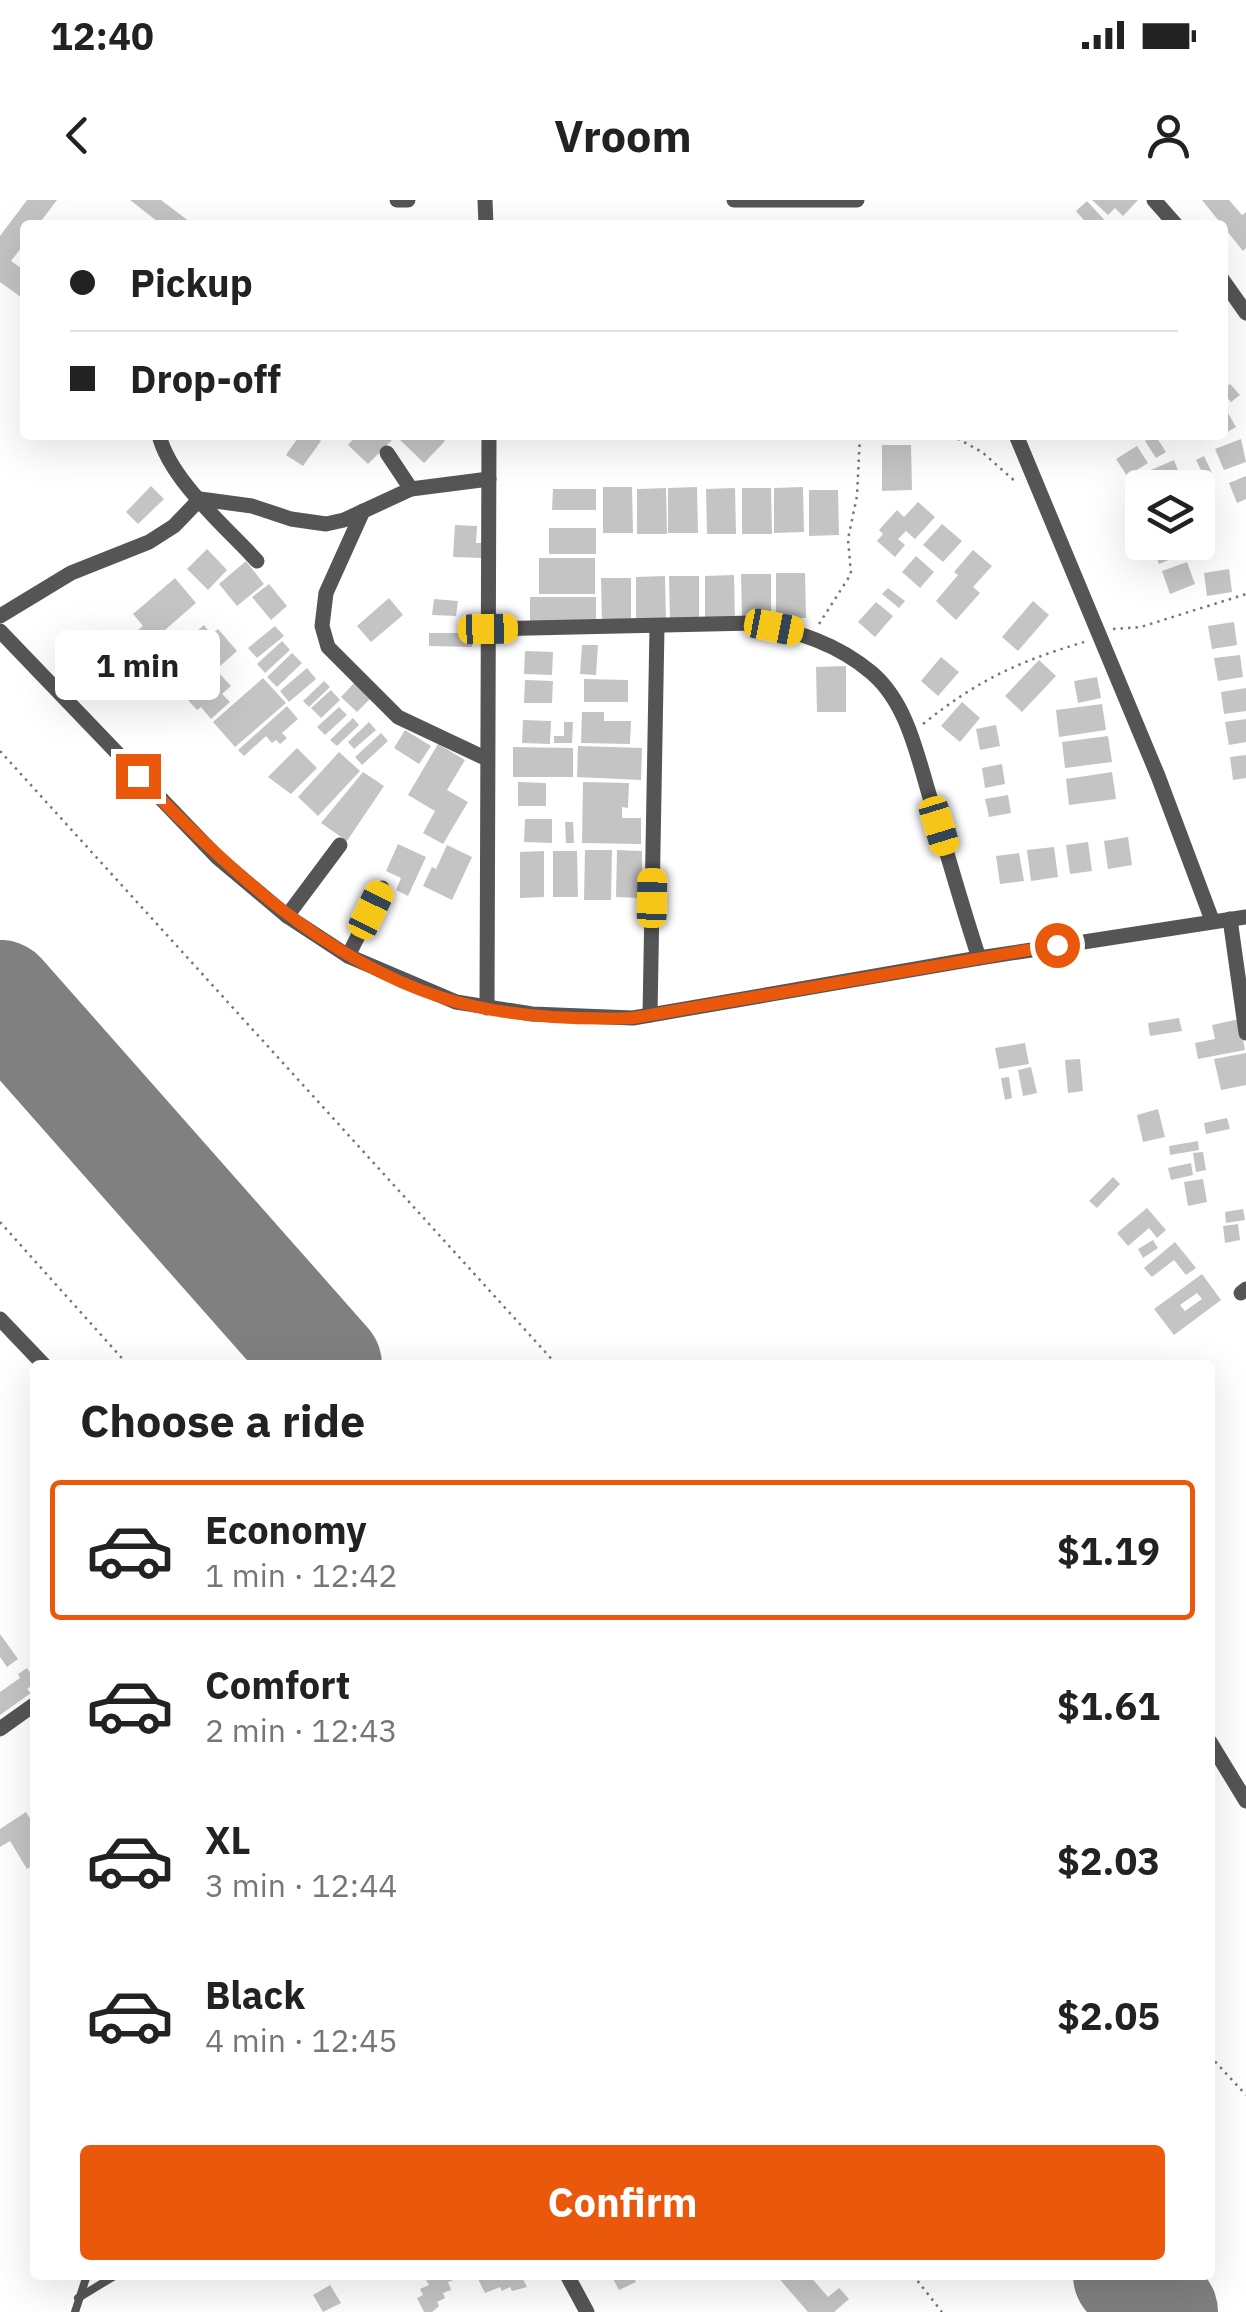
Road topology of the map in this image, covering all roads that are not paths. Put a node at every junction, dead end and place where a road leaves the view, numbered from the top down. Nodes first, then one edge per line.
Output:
1 (734, 200) edge
2 (857, 200) edge
3 (1154, 200) edge
4 (1172, 220) edge
5 (1228, 288) edge
6 (1246, 313) edge
7 (160, 440) edge
8 (489, 440) edge
9 (1018, 440) edge
10 (387, 453) dead end
11 (489, 479) junction
12 (411, 489) junction
13 (200, 500) junction
14 (362, 511) junction
15 (257, 561) dead end
16 (0, 616) edge
17 (657, 626) junction
18 (488, 629) junction
19 (0, 631) edge
20 (488, 759) junction
21 (340, 845) dead end
22 (382, 888) dead end
23 (287, 916) junction
24 (1238, 918) edge
25 (1212, 920) junction
26 (348, 956) junction
27 (979, 958) junction
28 (487, 1008) junction
29 (650, 1015) junction
30 (1246, 1033) edge
31 (0, 1320) edge
32 (39, 1360) edge
33 (30, 1708) edge
34 (0, 1730) edge
35 (1215, 1750) edge
36 (1246, 1801) edge
37 (85, 2280) edge
38 (108, 2280) edge
39 (569, 2280) edge
40 (78, 2298) junction
41 (583, 2311) edge
42 (75, 2312) edge

1 - 2 street
3 - 4 street
5 - 6 street
7 - 13 street
8 - 11 street
9 - 25 street
10 - 12 street
11 - 12 street
11 - 18 street
12 - 14 street
13 - 14 street
13 - 15 street
13 - 16 street
14 - 20 street
17 - 18 street
17 - 27 street
17 - 29 street
18 - 20 street
19 - 23 street
20 - 28 street
21 - 23 street
22 - 26 street
23 - 26 street
24 - 25 street
24 - 30 street
25 - 27 street
26 - 28 street
27 - 29 street
28 - 29 street
31 - 32 street
33 - 34 street
35 - 36 street
37 - 40 lane
38 - 40 lane
39 - 41 street
40 - 42 lane

